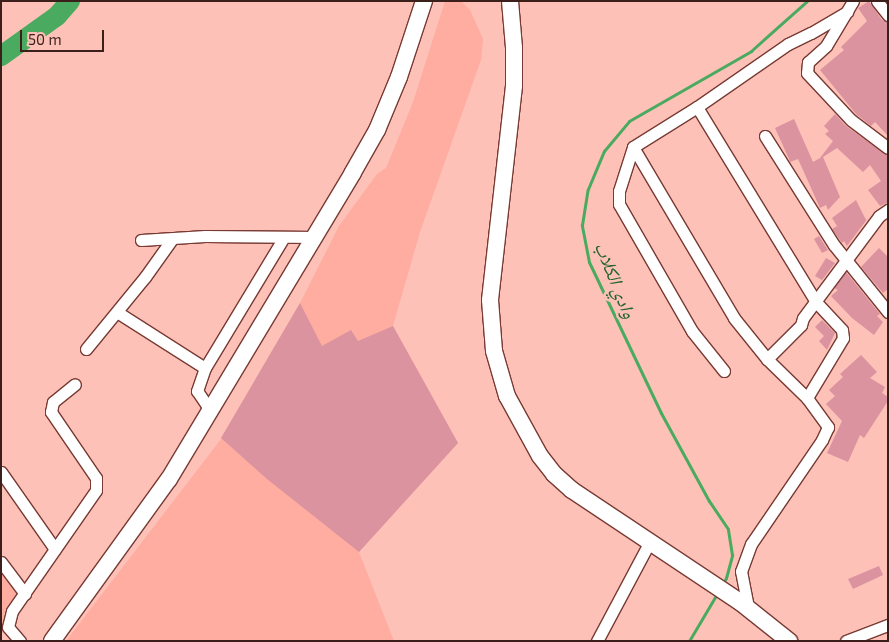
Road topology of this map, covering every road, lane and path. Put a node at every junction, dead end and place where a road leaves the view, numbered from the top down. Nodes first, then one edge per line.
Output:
1 (424, 1) edge
2 (510, 1) edge
3 (853, 1) edge
4 (877, 1) edge
5 (847, 12) junction
6 (888, 15) edge
7 (698, 107) junction
8 (765, 136) dead end
9 (633, 147) junction
10 (888, 148) edge
11 (888, 210) edge
12 (316, 236) junction
13 (284, 237) junction
14 (172, 239) junction
15 (141, 240) dead end
16 (848, 260) junction
17 (816, 302) junction
18 (118, 312) junction
19 (888, 312) edge
20 (86, 349) dead end
21 (767, 359) junction
22 (204, 368) junction
23 (724, 371) dead end
24 (75, 384) dead end
25 (808, 398) junction
26 (210, 410) junction
27 (1, 472) edge
28 (649, 543) junction
29 (55, 549) junction
30 (1, 562) edge
31 (25, 594) junction
32 (744, 605) junction
33 (888, 625) edge
34 (20, 641) edge
35 (52, 641) edge
36 (597, 641) edge
37 (789, 641) edge
38 (846, 641) edge

1 - 12 street
2 - 28 street
3 - 5 street
4 - 6 street
5 - 7 street
5 - 10 street
7 - 9 street
7 - 17 street
8 - 16 street
9 - 21 street
9 - 23 street
11 - 16 street
12 - 13 street
12 - 26 street
13 - 14 street
13 - 22 street
14 - 15 street
14 - 18 street
16 - 17 street
16 - 19 street
17 - 21 street
17 - 25 street
18 - 20 street
18 - 22 street
21 - 25 street
22 - 26 street
24 - 29 street
25 - 32 street
26 - 35 street
27 - 29 street
28 - 32 street
28 - 36 street
29 - 31 street
30 - 31 street
31 - 34 street
32 - 37 street
33 - 38 street

